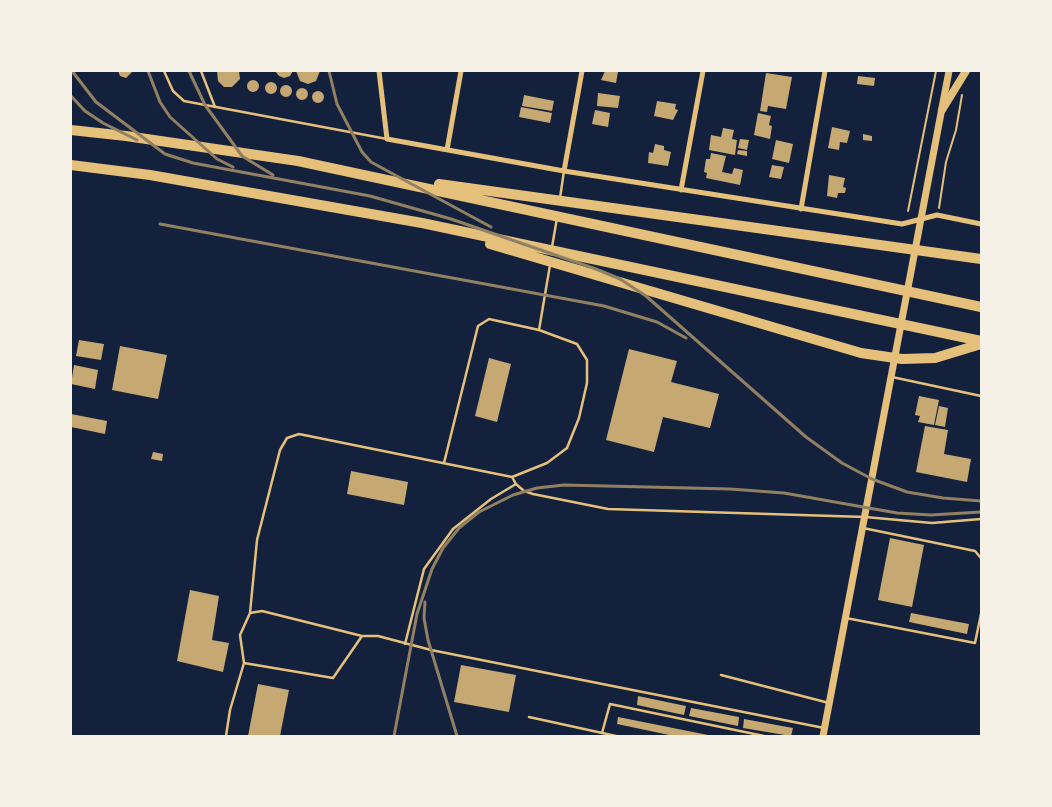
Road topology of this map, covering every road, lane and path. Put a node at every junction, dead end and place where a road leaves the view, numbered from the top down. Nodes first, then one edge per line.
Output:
1 (164, 71) edge
2 (201, 71) edge
3 (379, 71) edge
4 (461, 71) edge
5 (582, 71) edge
6 (703, 71) edge
7 (826, 71) edge
8 (936, 71) edge
9 (949, 71) edge
10 (966, 71) edge
11 (963, 92) dead end
12 (215, 108) junction
13 (942, 110) junction
14 (71, 130) edge
15 (387, 139) junction
16 (446, 150) junction
17 (71, 165) edge
18 (564, 171) junction
19 (366, 174) junction
20 (680, 190) junction
21 (939, 208) dead end
22 (801, 209) junction
23 (908, 212) dead end
24 (922, 220) junction
25 (422, 223) junction
26 (981, 224) edge
27 (981, 259) edge
28 (981, 307) edge
29 (539, 330) junction
30 (981, 342) edge
31 (891, 377) junction
32 (981, 396) edge
33 (444, 463) junction
34 (512, 477) junction
35 (516, 484) junction
36 (865, 517) junction
37 (981, 519) edge
38 (862, 528) junction
39 (981, 558) edge
40 (250, 613) junction
41 (981, 614) edge
42 (844, 618) junction
43 (362, 636) junction
44 (405, 644) junction
45 (244, 663) junction
46 (721, 675) dead end
47 (829, 703) junction
48 (529, 717) dead end
49 (824, 732) edge
50 (602, 733) junction
51 (226, 736) edge
52 (616, 736) edge
53 (764, 736) edge

1 - 12 lane
2 - 12 lane
3 - 15 street
4 - 16 street
5 - 18 street
6 - 20 street
7 - 22 street
8 - 23 path
9 - 13 street
10 - 13 main road
11 - 21 path
12 - 15 lane
13 - 24 street
14 - 19 highway
15 - 16 street
16 - 18 street
17 - 25 highway
18 - 20 street
18 - 29 lane
19 - 27 highway
19 - 28 highway
20 - 22 street
22 - 24 street
24 - 26 street
24 - 31 street
25 - 30 highway
25 - 30 highway
29 - 33 lane
29 - 34 lane
31 - 32 lane
31 - 36 street
33 - 34 lane
33 - 40 lane
34 - 35 lane
35 - 36 lane
35 - 44 lane
36 - 37 lane
36 - 38 street
38 - 39 lane
38 - 42 street
40 - 43 lane
40 - 45 lane
41 - 42 lane
42 - 47 street
43 - 44 lane
43 - 45 lane
44 - 49 lane
45 - 51 lane
46 - 47 lane
47 - 49 street
48 - 50 lane
50 - 52 lane
50 - 53 lane

